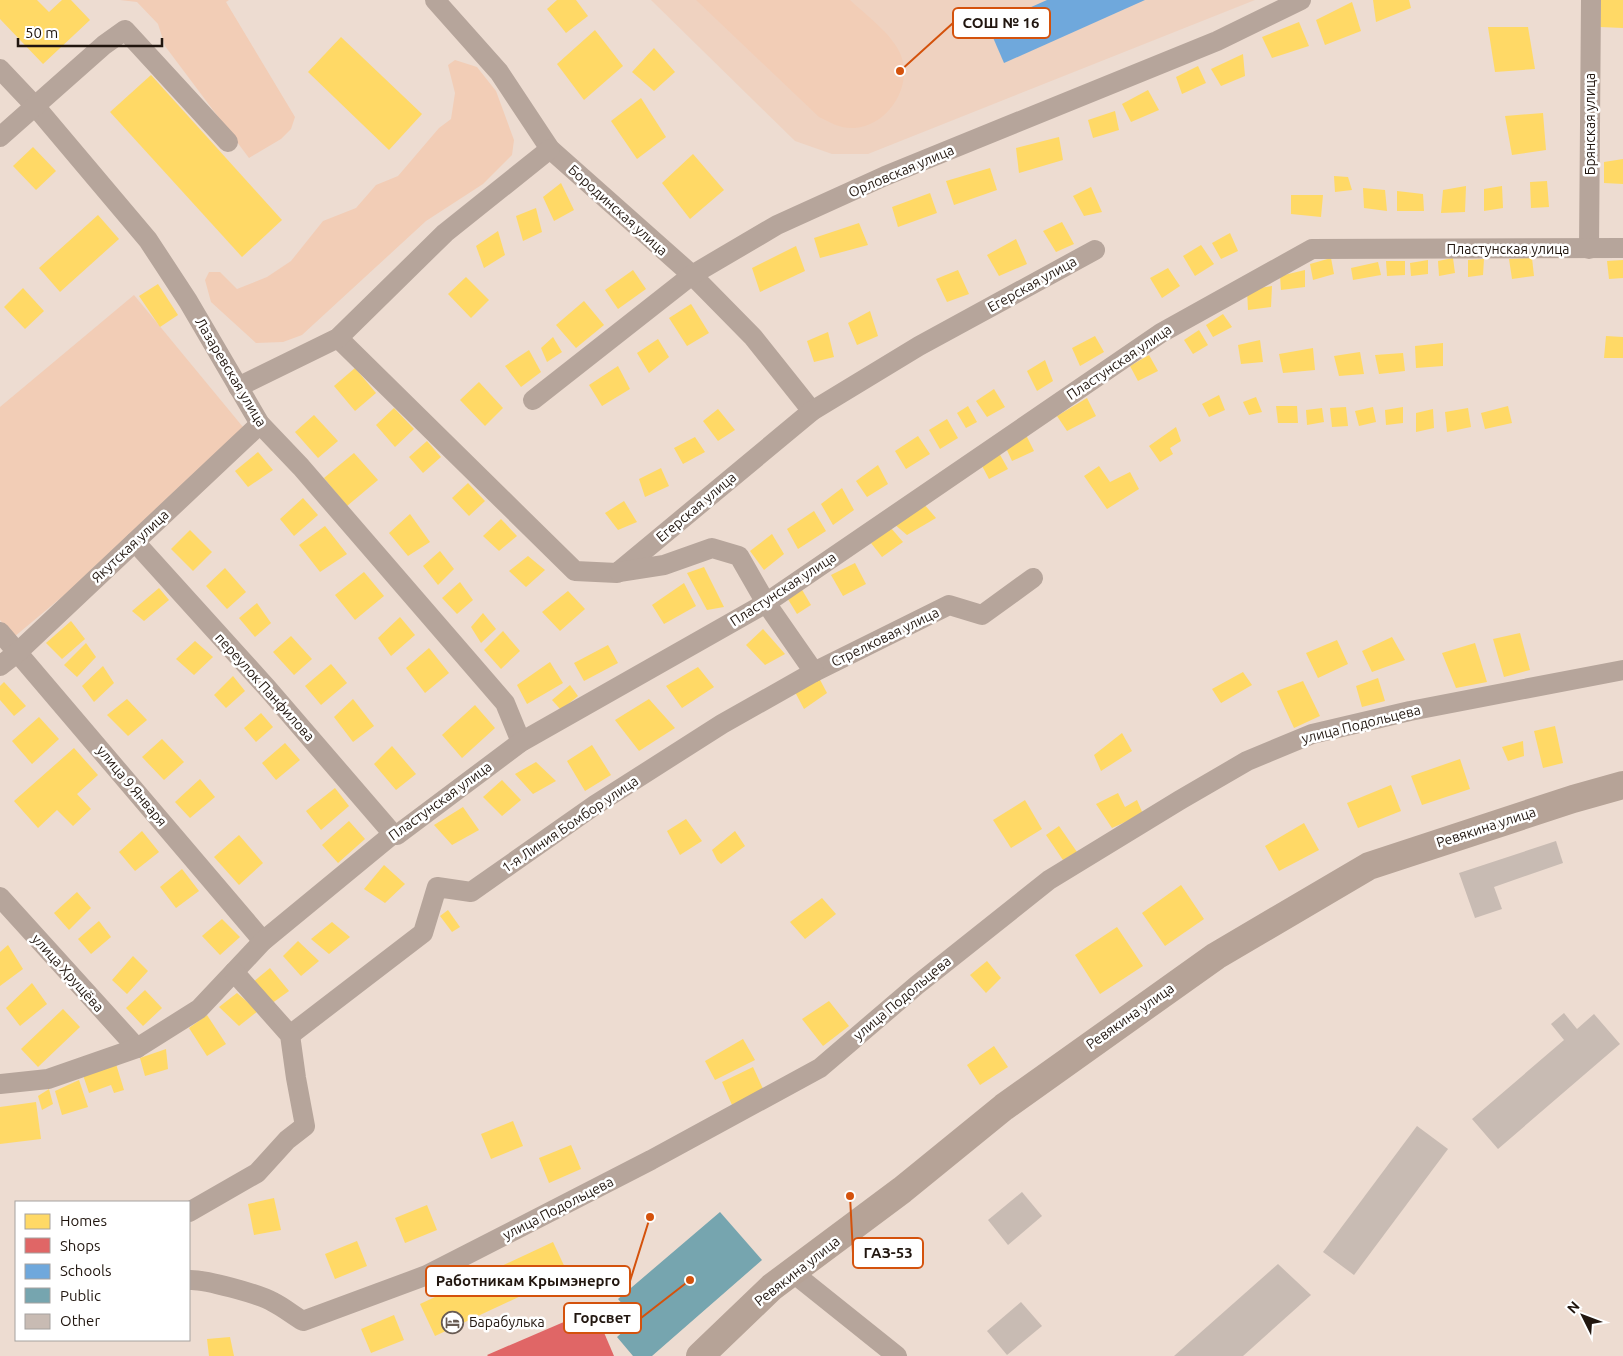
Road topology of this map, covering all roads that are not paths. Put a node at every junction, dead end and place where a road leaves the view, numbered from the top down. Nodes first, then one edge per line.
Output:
1 (434, 0) edge
2 (1301, 0) edge
3 (1590, 0) edge
4 (0, 69) edge
5 (34, 106) junction
6 (0, 137) edge
7 (228, 142) dead end
8 (550, 149) junction
9 (1589, 248) junction
10 (1623, 248) edge
11 (1095, 250) dead end
12 (692, 275) junction
13 (338, 338) junction
14 (238, 387) junction
15 (533, 400) dead end
16 (812, 411) junction
17 (260, 424) junction
18 (134, 542) junction
19 (617, 572) junction
20 (1033, 578) dead end
21 (766, 603) junction
22 (0, 632) edge
23 (18, 652) junction
24 (0, 666) edge
25 (1623, 670) edge
26 (814, 672) junction
27 (521, 742) junction
28 (1623, 785) edge
29 (393, 834) junction
30 (0, 897) edge
31 (264, 941) junction
32 (234, 972) junction
33 (290, 1035) junction
34 (137, 1048) junction
35 (0, 1084) edge
36 (190, 1211) edge
37 (792, 1272) junction
38 (190, 1280) edge
39 (700, 1356) edge
40 (897, 1356) edge

1 - 8 street, Бородинская улица
2 - 12 street, Орловская улица
3 - 9 street, Брянская улица
4 - 5 street, Лазаревская улица
5 - 6 street
5 - 7 street
5 - 14 street, Лазаревская улица
8 - 12 street, Бородинская улица
8 - 13 street
9 - 10 street, Пластунская улица
9 - 21 street, Пластунская улица
11 - 16 street, Егерская улица
12 - 15 street, Орловская улица
12 - 16 street, Бородинская улица
13 - 14 street
13 - 19 street
14 - 17 street, Лазаревская улица
16 - 19 street, Егерская улица
17 - 18 street, Якутская улица
17 - 27 street, Лазаревская улица
18 - 23 street, Якутская улица
18 - 29 street, переулок Панфилова
19 - 21 street
20 - 26 street, Стрелковая улица
21 - 26 street
21 - 27 street, Пластунская улица
22 - 23 street, улица 9 Января
23 - 24 street, Якутская улица
23 - 31 street, улица 9 Января
25 - 38 street, улица Подольцева
26 - 33 street, 1-я Линия Бомбор улица
27 - 29 street, Пластунская улица
28 - 37 main road, Ревякина улица
29 - 31 street, Пластунская улица
30 - 34 street, улица Хрущёва
31 - 32 street, Пластунская улица
32 - 33 street
32 - 34 street, Пластунская улица
33 - 36 street
34 - 35 street, Пластунская улица
37 - 39 main road, Ревякина улица
37 - 40 street

